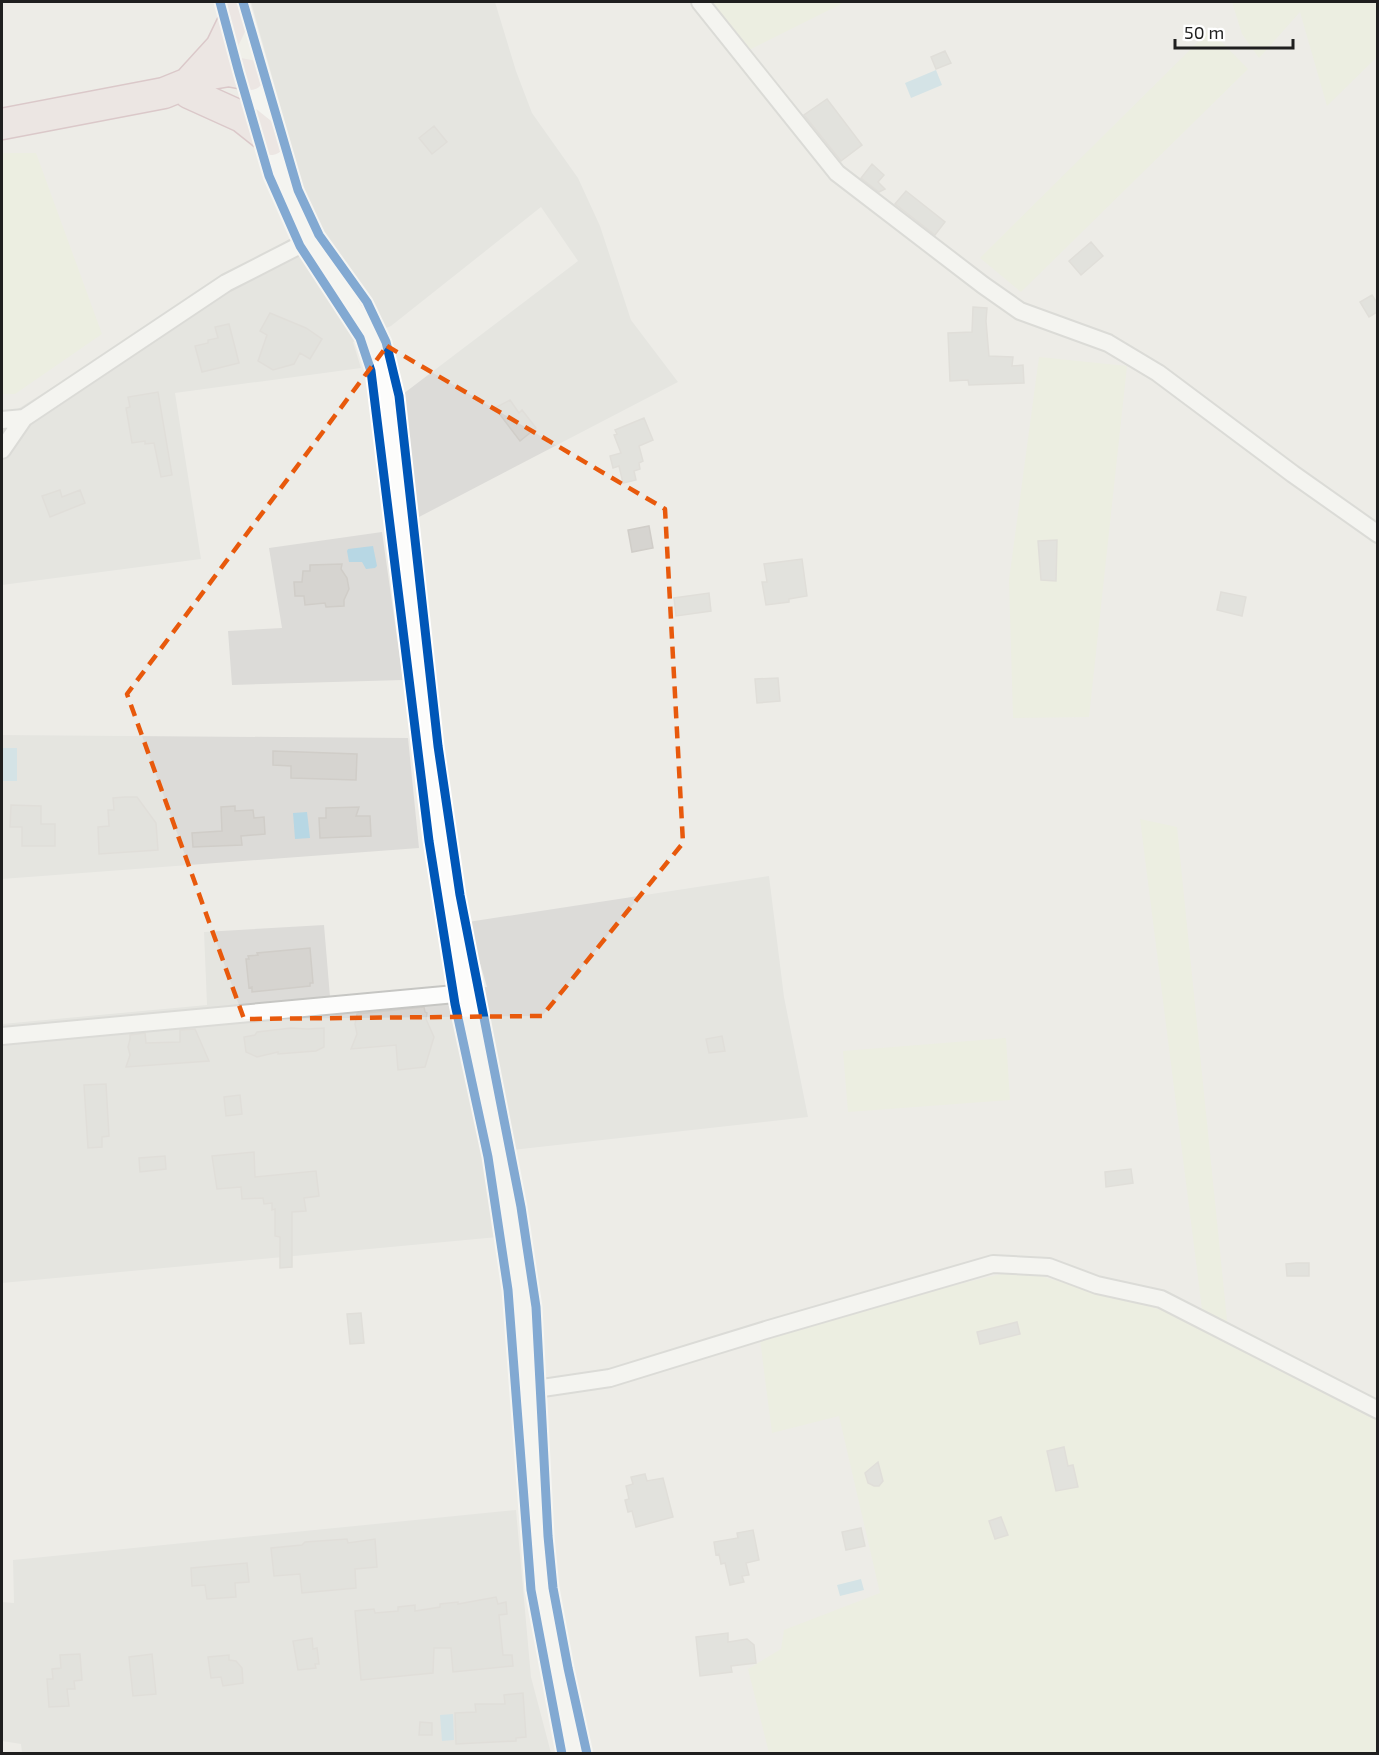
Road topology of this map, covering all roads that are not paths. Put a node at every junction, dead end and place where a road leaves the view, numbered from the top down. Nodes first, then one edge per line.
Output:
1 (700, 2) edge
2 (234, 9) edge
3 (250, 75) junction
4 (180, 90) junction
5 (2, 124) edge
6 (271, 140) junction
7 (310, 240) junction
8 (24, 418) junction
9 (2, 420) edge
10 (2, 450) edge
11 (1377, 534) edge
12 (466, 993) junction
13 (2, 1036) edge
14 (529, 1390) junction
15 (1377, 1410) edge
16 (575, 1754) edge

1 - 11 street
2 - 3 street
2 - 4 highway
3 - 4 highway
3 - 6 street
4 - 5 highway
4 - 6 highway
6 - 7 street
7 - 8 street
7 - 12 street
8 - 9 street
8 - 10 street
12 - 13 street
12 - 14 street
14 - 15 street
14 - 16 street

